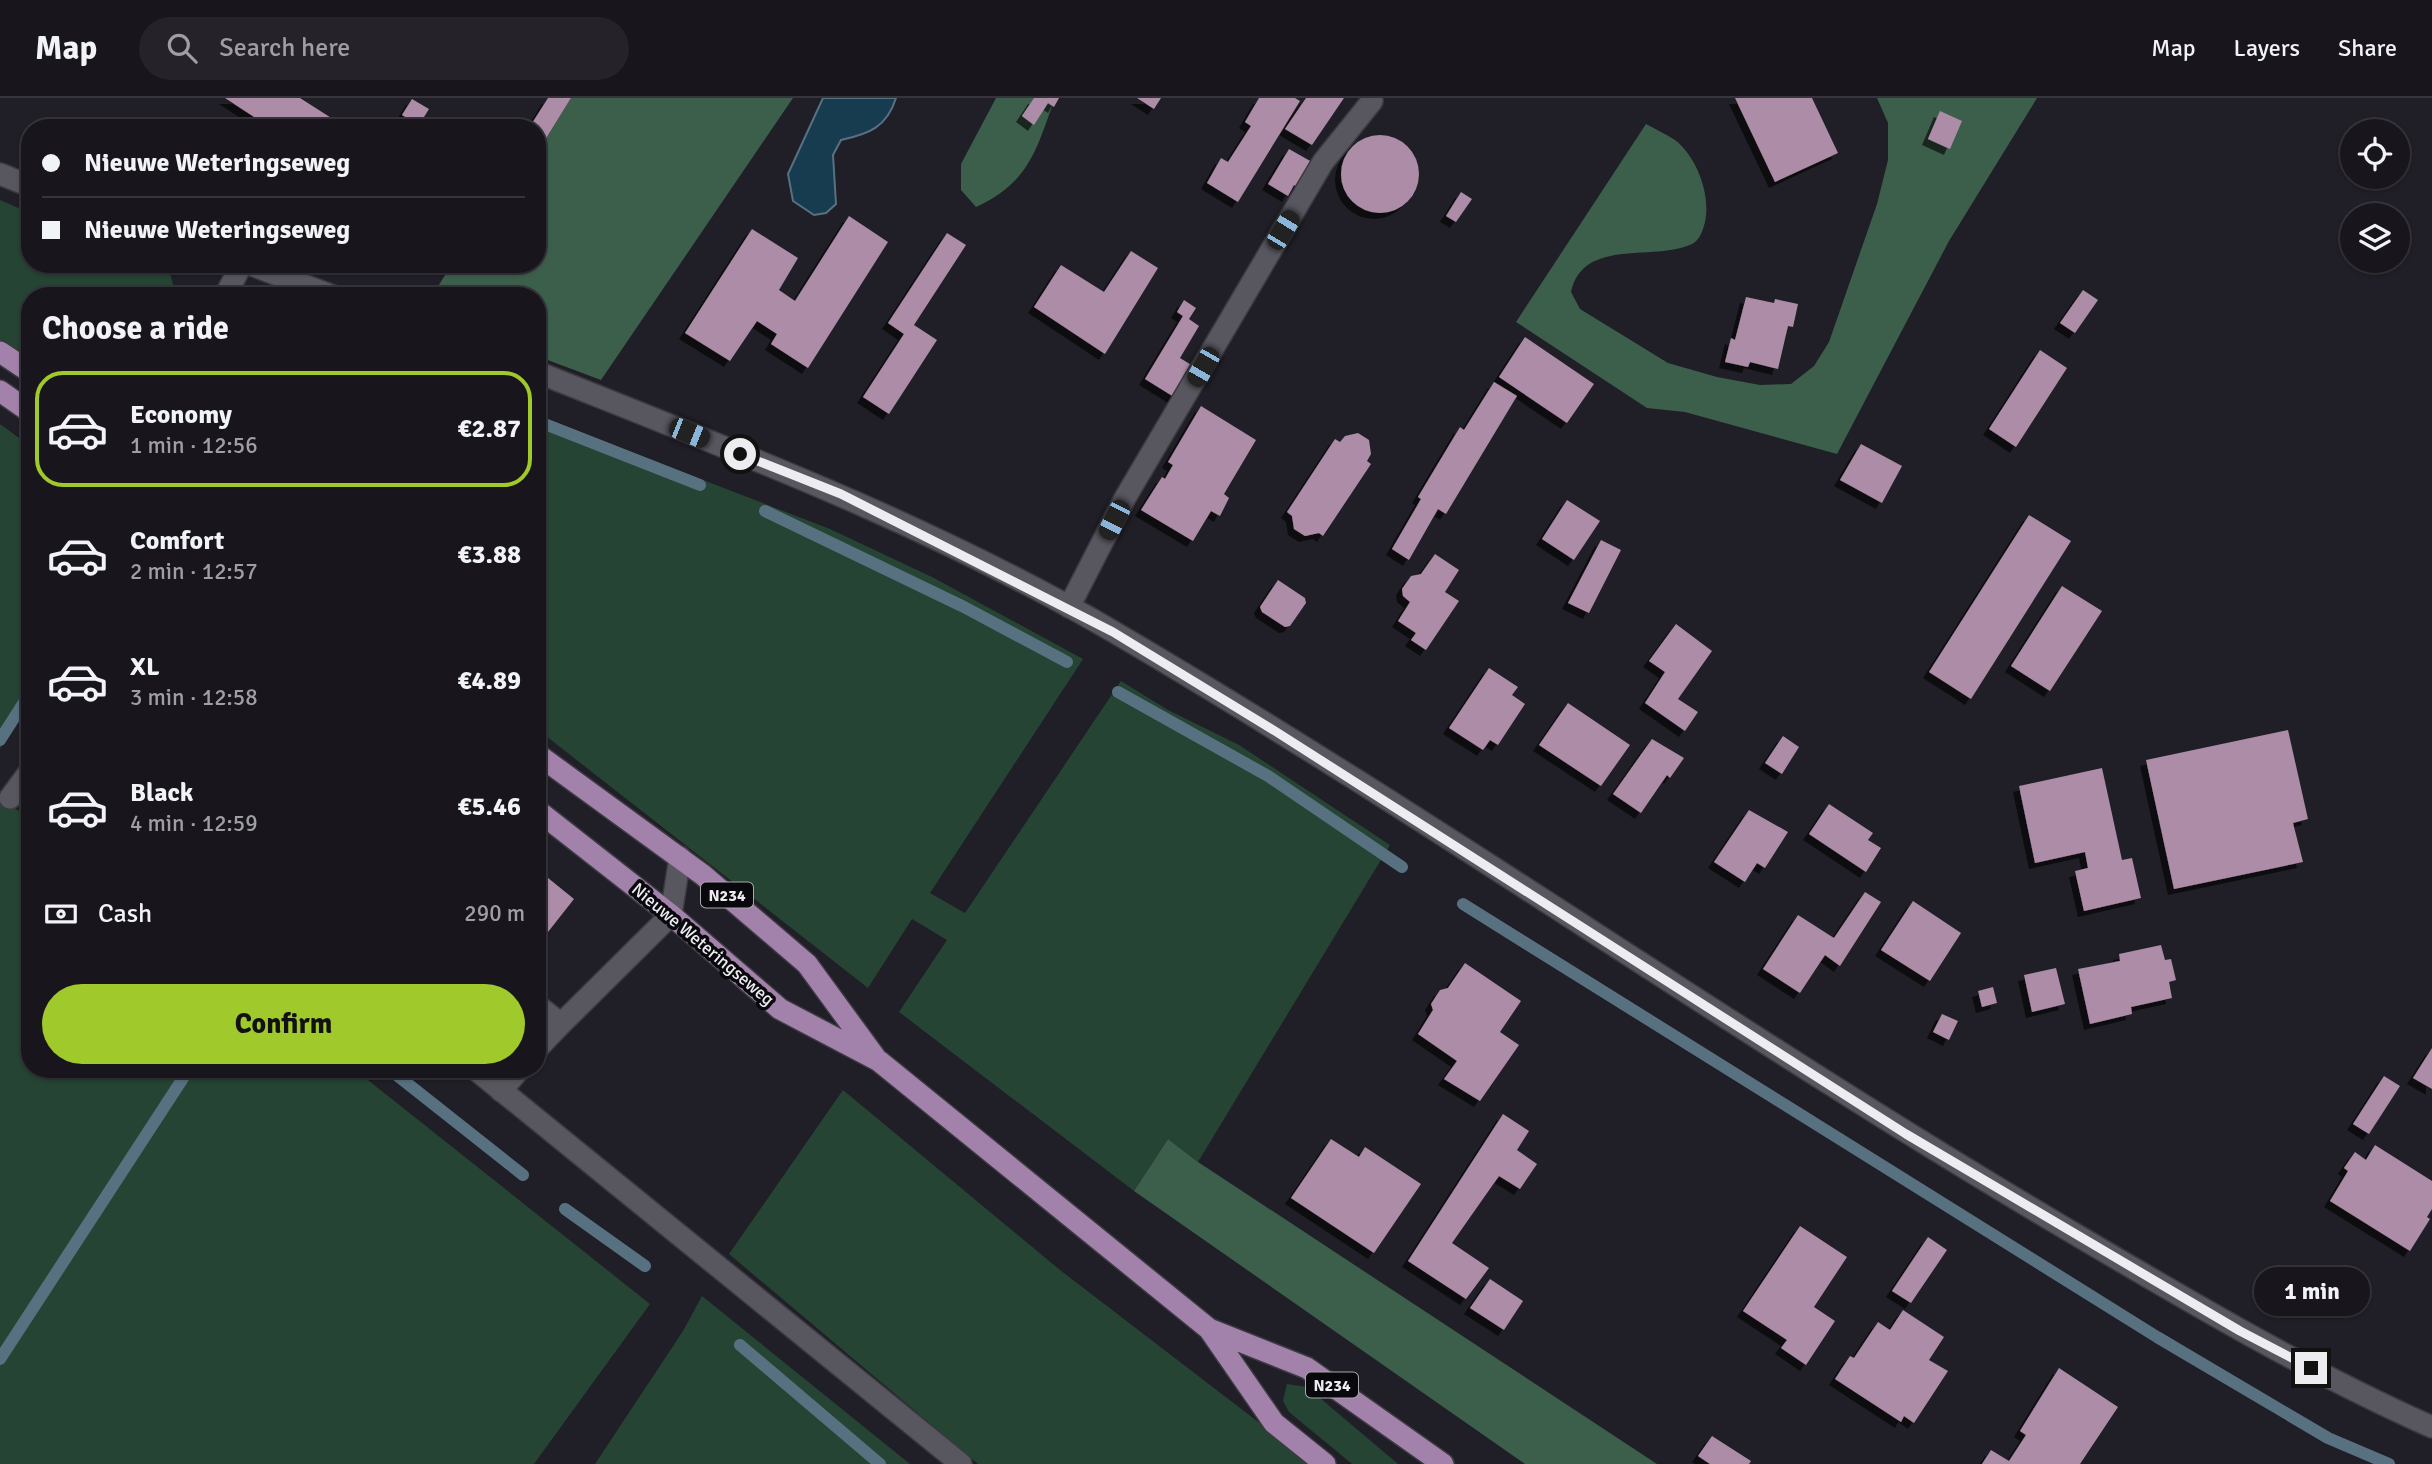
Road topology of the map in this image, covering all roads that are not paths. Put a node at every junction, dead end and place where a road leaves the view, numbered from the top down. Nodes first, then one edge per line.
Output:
1 (1371, 101) dead end
2 (0, 174) edge
3 (21, 182) edge
4 (273, 273) edge
5 (309, 287) edge
6 (0, 352) edge
7 (21, 366) edge
8 (546, 376) edge
9 (0, 391) edge
10 (21, 406) edge
11 (1069, 607) junction
12 (546, 760) edge
13 (21, 783) edge
14 (10, 798) dead end
15 (546, 817) edge
16 (680, 857) junction
17 (671, 915) junction
18 (546, 1012) edge
19 (561, 1024) junction
20 (546, 1040) edge
21 (879, 1061) junction
22 (486, 1078) edge
23 (512, 1078) edge
24 (501, 1091) junction
25 (1209, 1329) junction
26 (2432, 1427) edge
27 (961, 1464) edge
28 (1325, 1464) edge
29 (1443, 1464) edge

1 - 11 street
2 - 3 street
4 - 5 street
6 - 7 main road
8 - 11 street
9 - 10 main road
11 - 26 street
12 - 16 main road, Nieuwe Weteringseweg / N234
13 - 14 street
15 - 17 main road, Nieuwe Weteringseweg / N234
16 - 17 street
16 - 21 main road, Nieuwe Weteringseweg / N234
17 - 19 street
17 - 21 main road, Nieuwe Weteringseweg / N234
18 - 19 street
19 - 20 street
21 - 25 main road, Nieuwe Weteringseweg / N234
22 - 24 street
23 - 24 street
24 - 27 street
25 - 28 main road, Nieuwe Weteringseweg / N234
25 - 29 main road, Nieuwe Weteringseweg / N234

